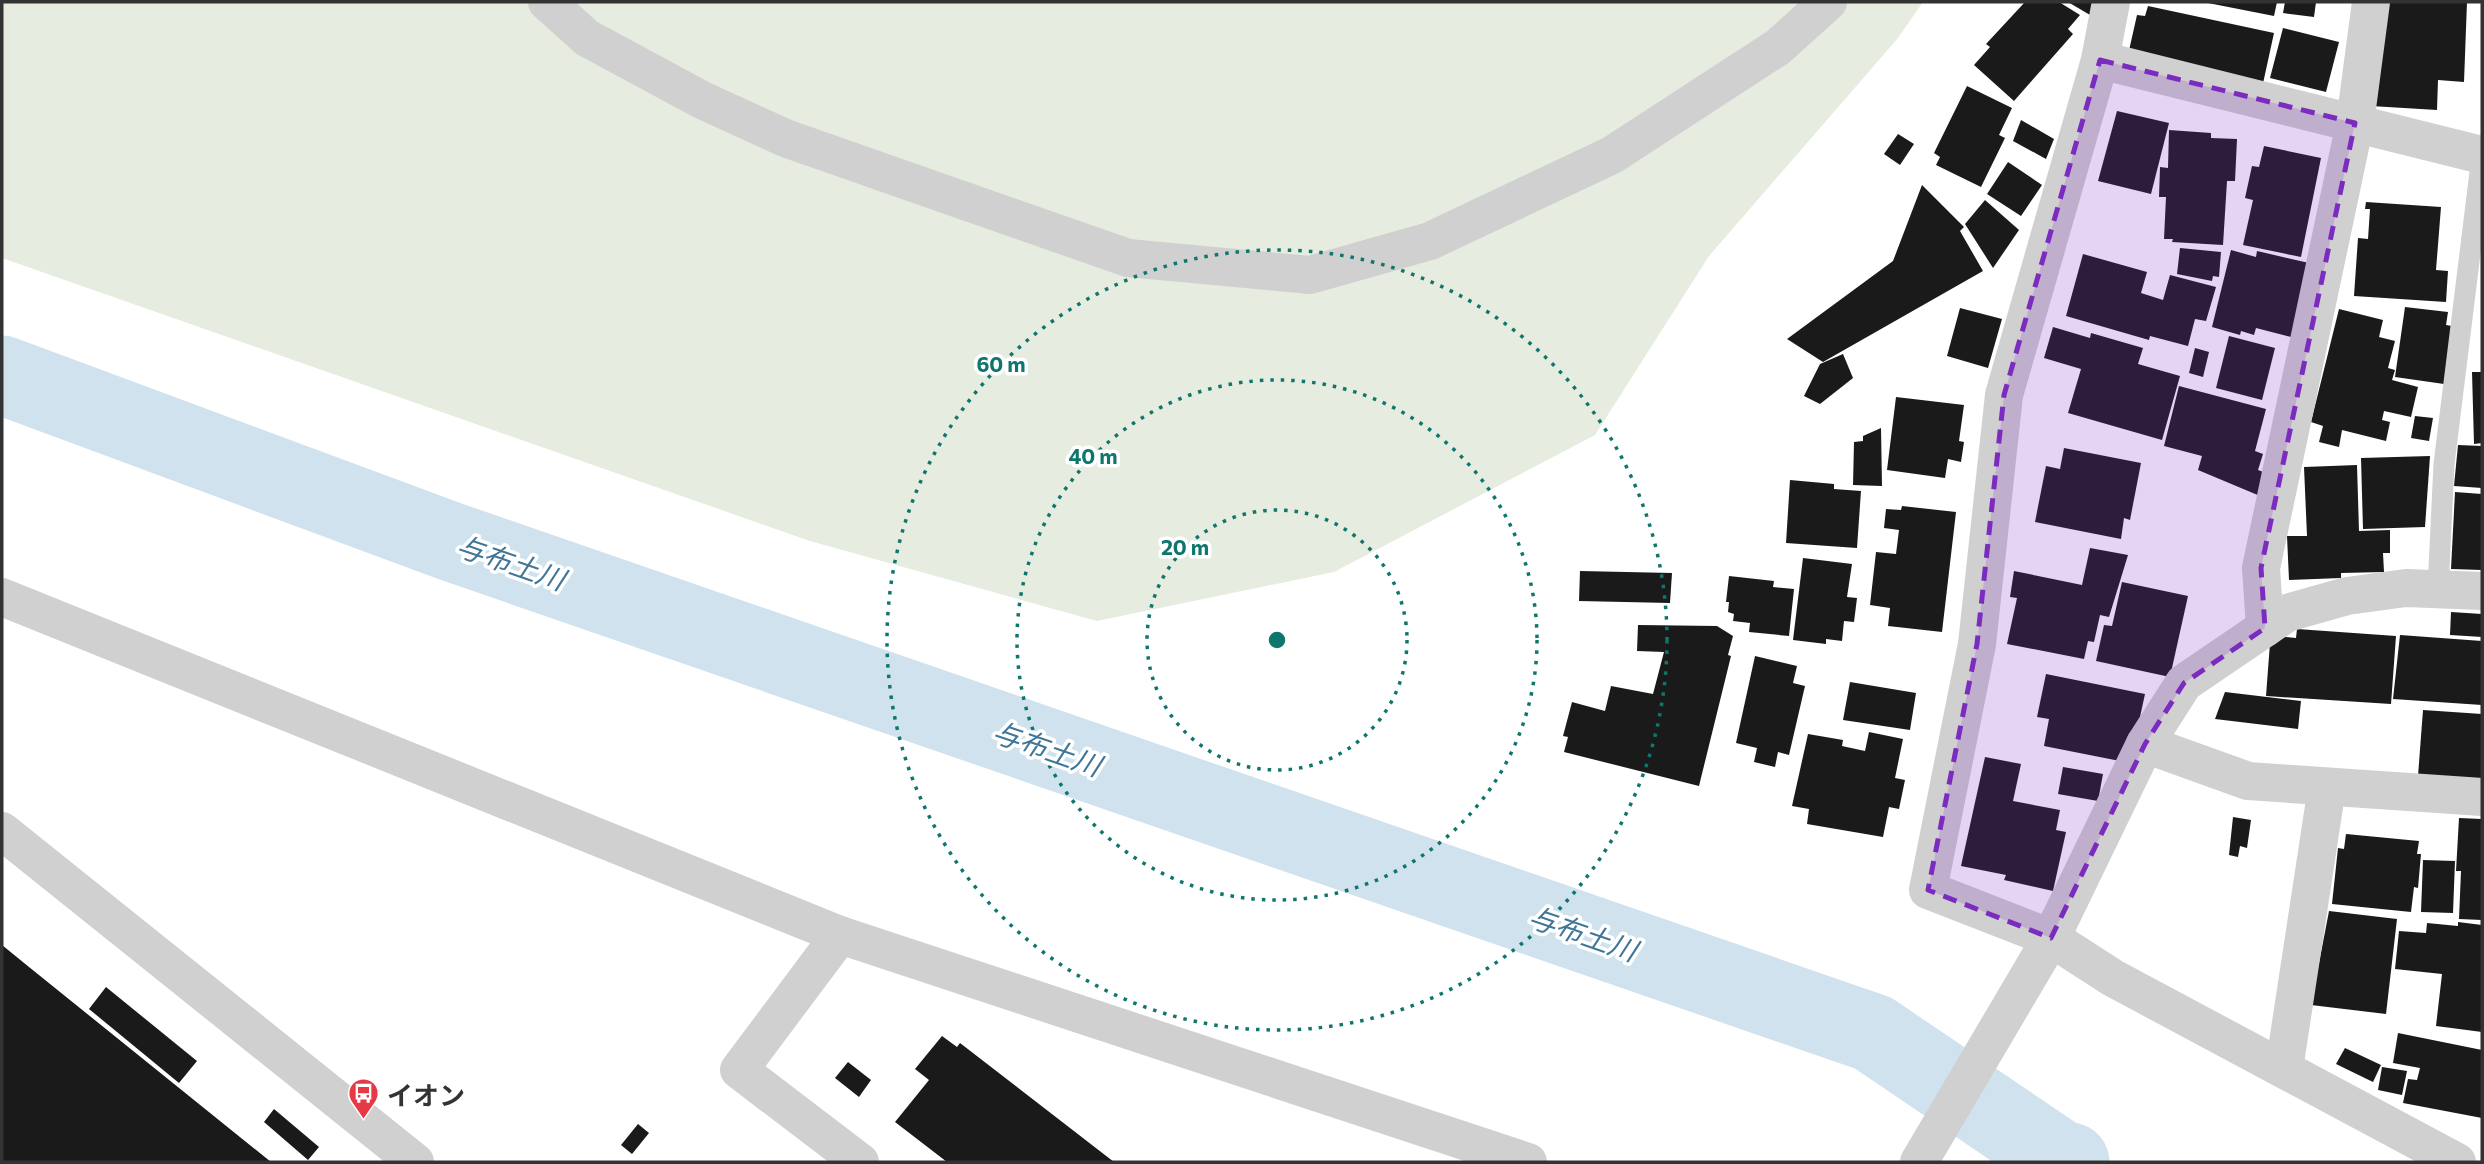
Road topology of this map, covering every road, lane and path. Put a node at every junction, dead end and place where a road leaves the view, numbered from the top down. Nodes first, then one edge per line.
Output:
1 (547, 2) edge
2 (1828, 2) edge
3 (2111, 2) edge
4 (2371, 2) edge
5 (2101, 60) junction
6 (2355, 123) junction
7 (2482, 156) edge
8 (2438, 589) junction
9 (2482, 591) edge
10 (2, 597) edge
11 (2265, 628) junction
12 (2145, 744) junction
13 (2327, 787) junction
14 (2482, 797) edge
15 (2, 831) edge
16 (840, 935) junction
17 (2051, 938) junction
18 (2284, 1069) junction
19 (415, 1162) edge
20 (860, 1162) edge
21 (1528, 1162) edge
22 (1919, 1162) edge
23 (2457, 1162) edge

1 - 2 street
3 - 5 street
4 - 6 street
5 - 6 street
5 - 17 street
6 - 7 street
6 - 11 street
7 - 8 lane
8 - 9 street
8 - 11 street
10 - 16 street
11 - 12 street
12 - 13 street
12 - 17 street
13 - 14 street
13 - 18 street
15 - 19 street
16 - 20 street
16 - 21 street
17 - 18 street
17 - 22 street
18 - 23 street

